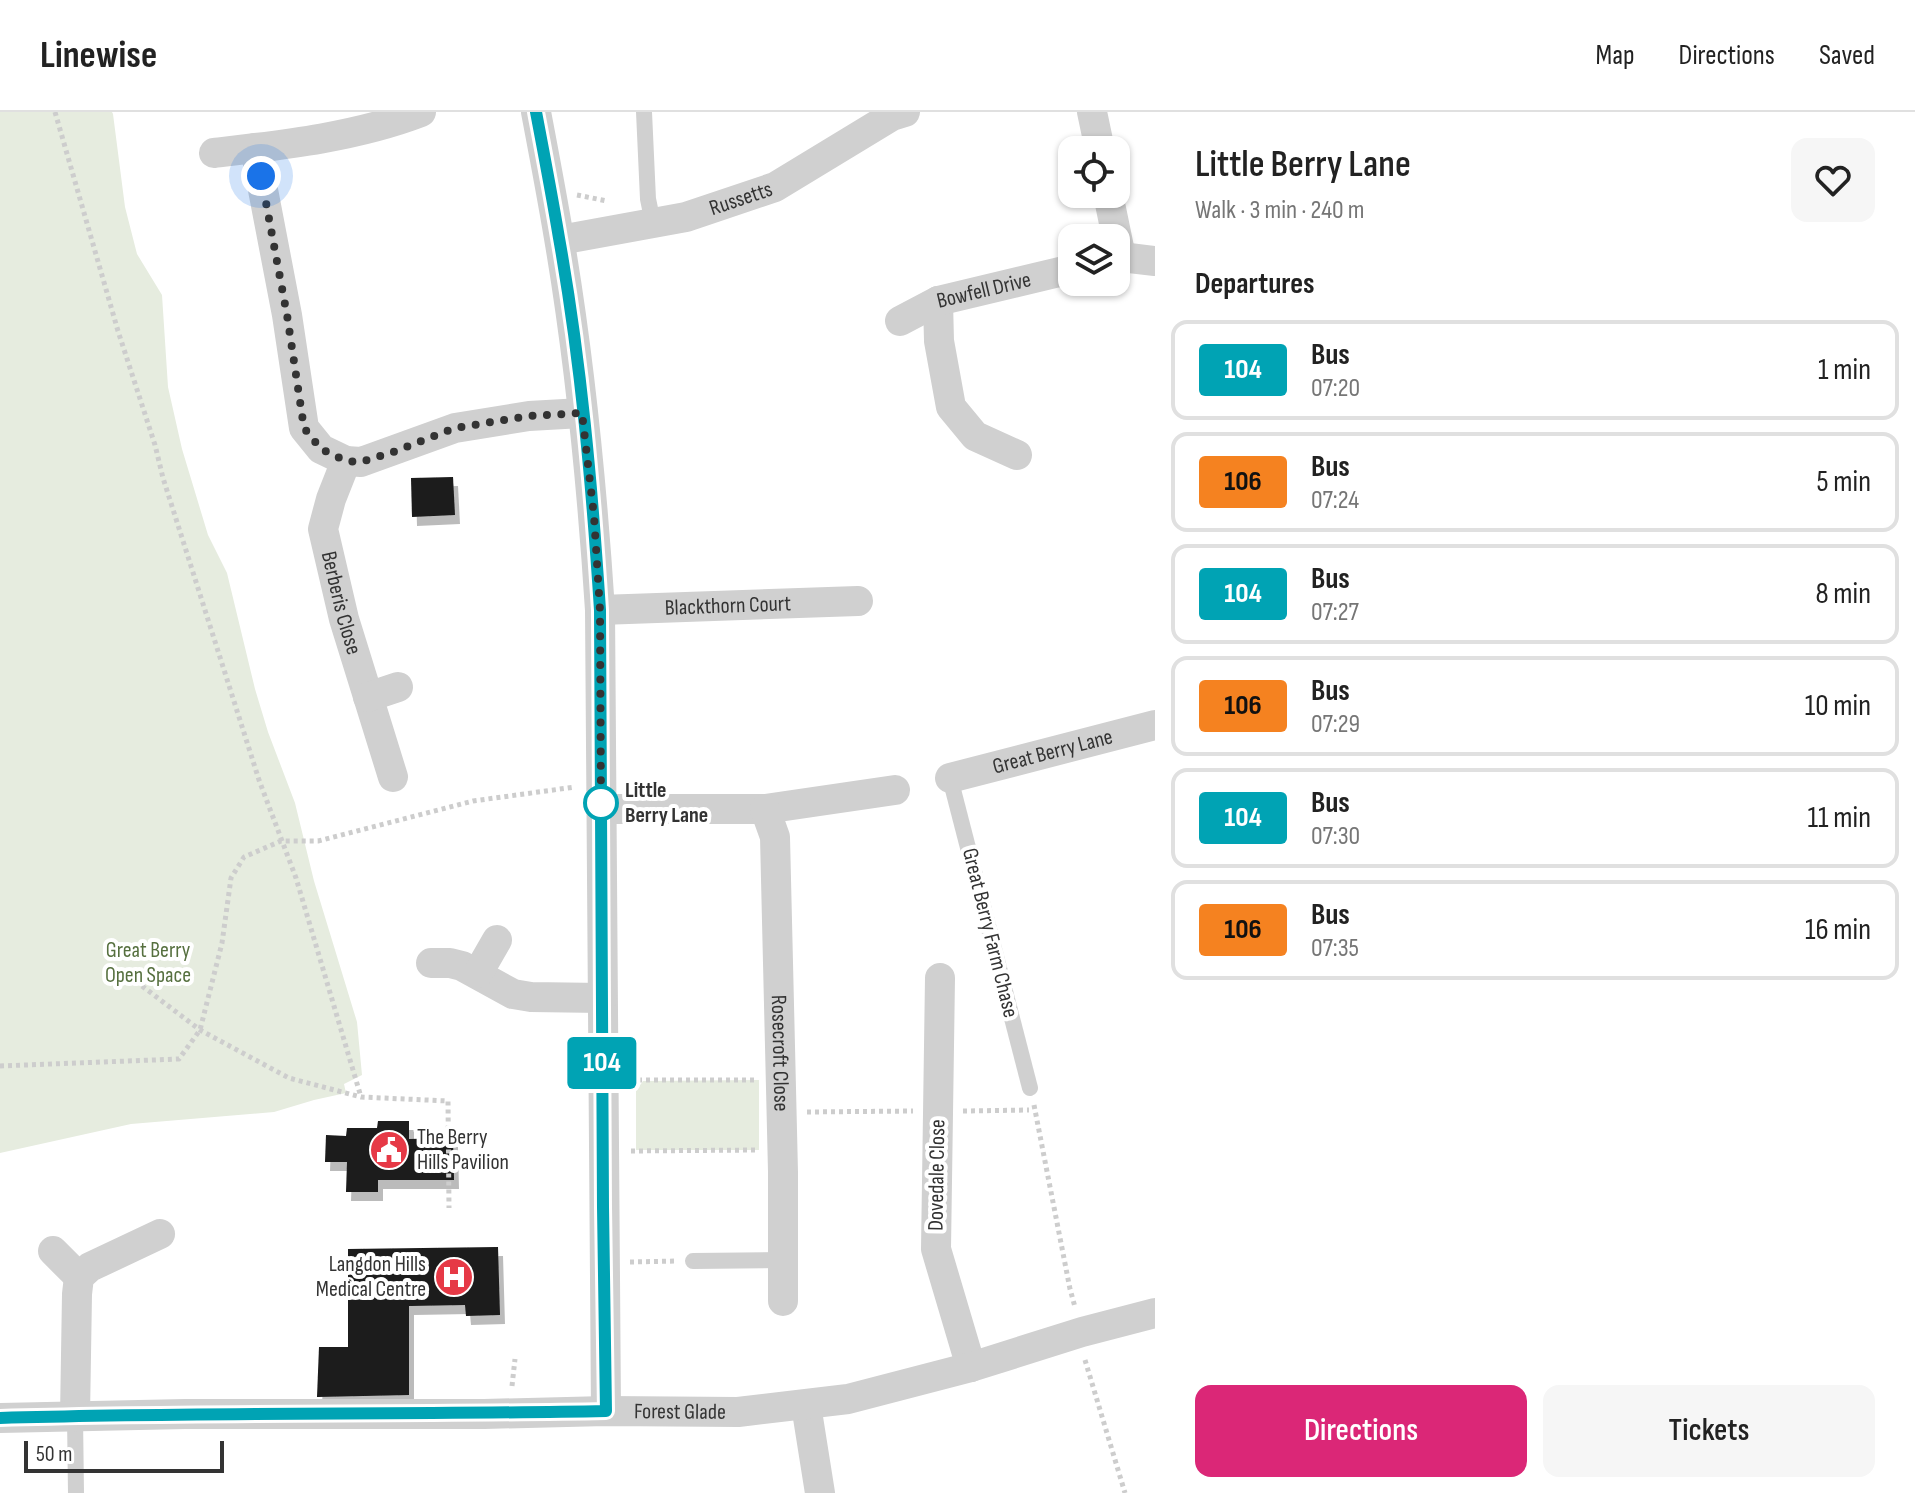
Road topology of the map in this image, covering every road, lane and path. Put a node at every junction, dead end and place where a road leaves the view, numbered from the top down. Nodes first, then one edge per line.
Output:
1 (55, 112) edge
2 (421, 112) edge
3 (536, 112) edge
4 (644, 112) edge
5 (905, 112) edge
6 (1092, 112) edge
7 (1097, 136) edge
8 (255, 148) junction
9 (214, 153) dead end
10 (570, 187) dead end
11 (650, 211) junction
12 (560, 240) junction
13 (1130, 259) edge
14 (1155, 261) edge
15 (1058, 272) edge
16 (938, 301) junction
17 (900, 321) dead end
18 (582, 413) junction
19 (1017, 455) dead end
20 (346, 461) junction
21 (858, 601) dead end
22 (600, 610) junction
23 (398, 687) dead end
24 (368, 697) junction
25 (1155, 725) edge
26 (393, 777) dead end
27 (950, 778) joint
28 (895, 790) dead end
29 (601, 796) junction
30 (765, 809) junction
31 (281, 841) junction
32 (497, 940) dead end
33 (431, 963) dead end
34 (478, 973) junction
35 (940, 978) dead end
36 (142, 986) dead end
37 (602, 998) junction
38 (200, 1030) junction
39 (0, 1066) edge
40 (781, 1079) junction
41 (622, 1080) dead end
42 (1030, 1088) joint
43 (361, 1097) junction
44 (1035, 1110) junction
45 (938, 1111) junction
46 (782, 1112) junction
47 (782, 1149) junction
48 (603, 1151) junction
49 (449, 1208) dead end
50 (160, 1234) dead end
51 (53, 1251) dead end
52 (782, 1260) junction
53 (693, 1261) joint
54 (604, 1262) junction
55 (79, 1277) junction
56 (783, 1301) dead end
57 (1155, 1313) edge
58 (1082, 1332) junction
59 (971, 1367) junction
60 (806, 1405) junction
61 (606, 1411) junction
62 (75, 1416) junction
63 (0, 1418) edge
64 (76, 1493) edge
65 (820, 1493) edge
66 (1125, 1493) edge

1 - 31 path
2 - 8 street
3 - 12 street
4 - 11 lane
5 - 11 street, Russetts
6 - 7 street
8 - 9 street
8 - 20 street
10 - 11 path
11 - 12 street, Russetts
12 - 18 street
13 - 14 street
15 - 16 street, Bowfell Drive
16 - 17 street, Bowfell Drive
16 - 19 street
18 - 20 street
18 - 22 street
20 - 24 street, Berberis Close
21 - 22 street, Blackthorn Court
22 - 29 street
23 - 24 street
24 - 26 street, Berberis Close
25 - 27 street, Great Berry Lane
27 - 42 lane, Great Berry Farm Chase
28 - 30 street
29 - 30 street
29 - 31 path
29 - 37 street
30 - 40 street, Rosecroft Close
31 - 38 path
31 - 43 path
32 - 34 street
33 - 34 street
34 - 37 street
35 - 45 street, Dovedale Close
36 - 38 path
37 - 48 street
38 - 39 path
38 - 43 path
40 - 41 path
40 - 46 street, Rosecroft Close
42 - 44 path
43 - 49 path
44 - 45 path
44 - 58 path
45 - 46 path
45 - 59 street, Dovedale Close
46 - 47 street, Rosecroft Close
47 - 48 path
47 - 52 street, Rosecroft Close
48 - 54 street
50 - 55 street
51 - 55 street
52 - 53 lane
52 - 56 street, Rosecroft Close
53 - 54 path
54 - 61 street
55 - 62 street
57 - 58 street, Forest Glade
58 - 59 street, Forest Glade
58 - 66 path
59 - 60 street, Forest Glade
60 - 61 street, Forest Glade
60 - 65 street
61 - 62 street, Forest Glade
62 - 63 street, Forest Glade
62 - 64 lane

